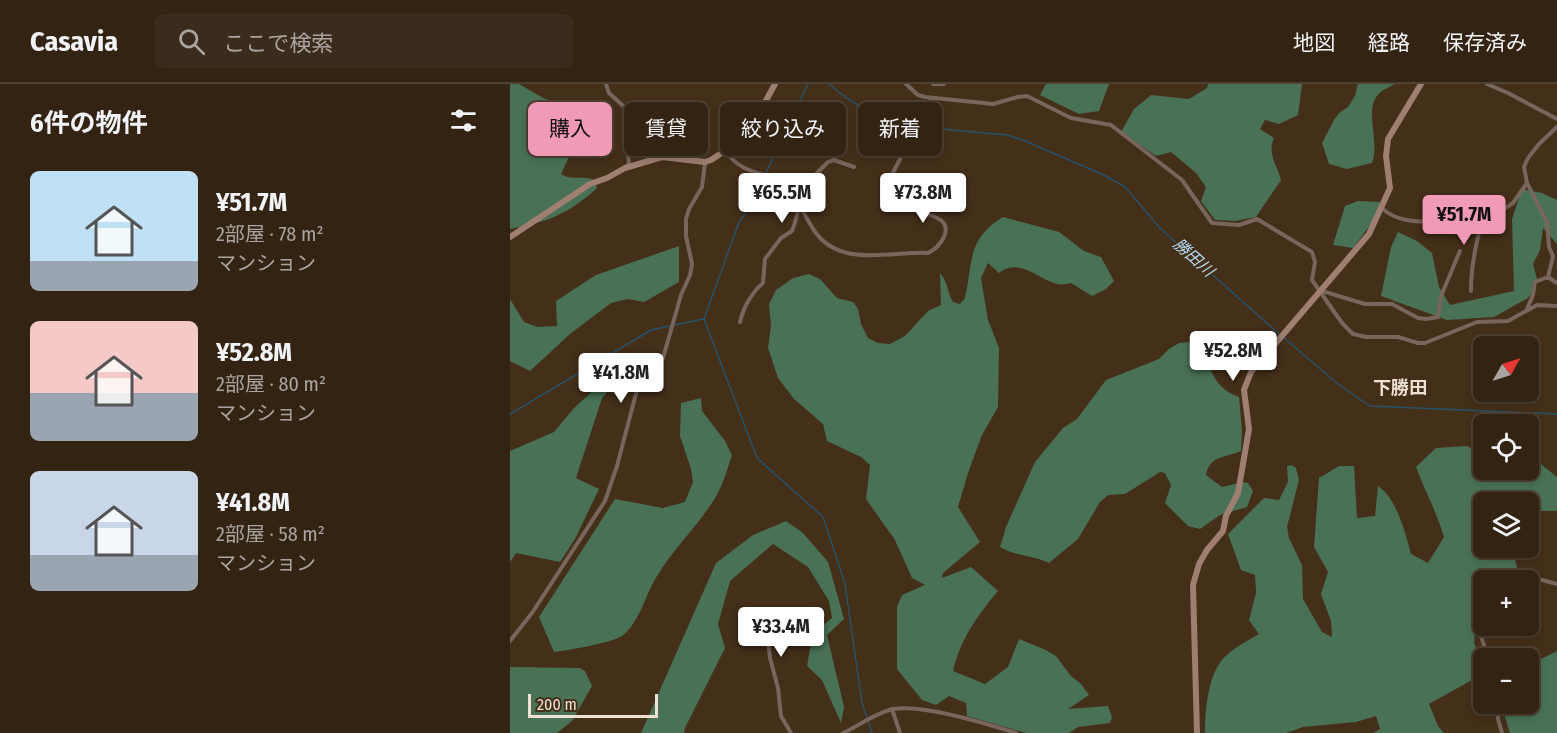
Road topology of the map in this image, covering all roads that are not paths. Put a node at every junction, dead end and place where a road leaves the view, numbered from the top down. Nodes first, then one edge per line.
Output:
1 (606, 84) edge
2 (906, 84) edge
3 (933, 84) edge
4 (944, 84) edge
5 (1421, 84) edge
6 (1487, 84) edge
7 (771, 85) edge
8 (932, 98) junction
9 (763, 102) edge
10 (1557, 120) edge
11 (1557, 127) edge
12 (720, 154) edge
13 (728, 156) edge
14 (705, 162) junction
15 (629, 166) junction
16 (854, 167) dead end
17 (1527, 183) junction
18 (797, 192) junction
19 (799, 205) junction
20 (1487, 205) junction
21 (1382, 208) junction
22 (510, 237) edge
23 (1460, 251) dead end
24 (1548, 277) junction
25 (1557, 283) edge
26 (1472, 291) dead end
27 (1321, 292) junction
28 (1557, 306) edge
29 (1527, 310) junction
30 (740, 322) dead end
31 (1539, 580) edge
32 (1557, 584) edge
33 (823, 615) dead end
34 (510, 641) edge
35 (892, 709) junction
36 (1498, 714) edge
37 (791, 733) edge
38 (843, 733) edge
39 (900, 733) edge
40 (1016, 733) edge
41 (1197, 733) edge
42 (1502, 733) edge

1 - 15 street
2 - 8 street
3 - 4 street
5 - 21 street
6 - 10 street
7 - 9 street
8 - 19 street
8 - 27 street
11 - 17 street
12 - 14 street
13 - 18 street
14 - 15 street
14 - 34 street
15 - 22 street
16 - 18 street
17 - 20 street
17 - 24 street
18 - 19 street
19 - 30 street
20 - 21 street
20 - 26 street
21 - 27 street
23 - 27 street
24 - 25 street
24 - 29 street
27 - 29 street
27 - 41 street
28 - 29 street
31 - 32 street
33 - 37 street
35 - 38 street
35 - 39 street
35 - 40 street
36 - 42 street

